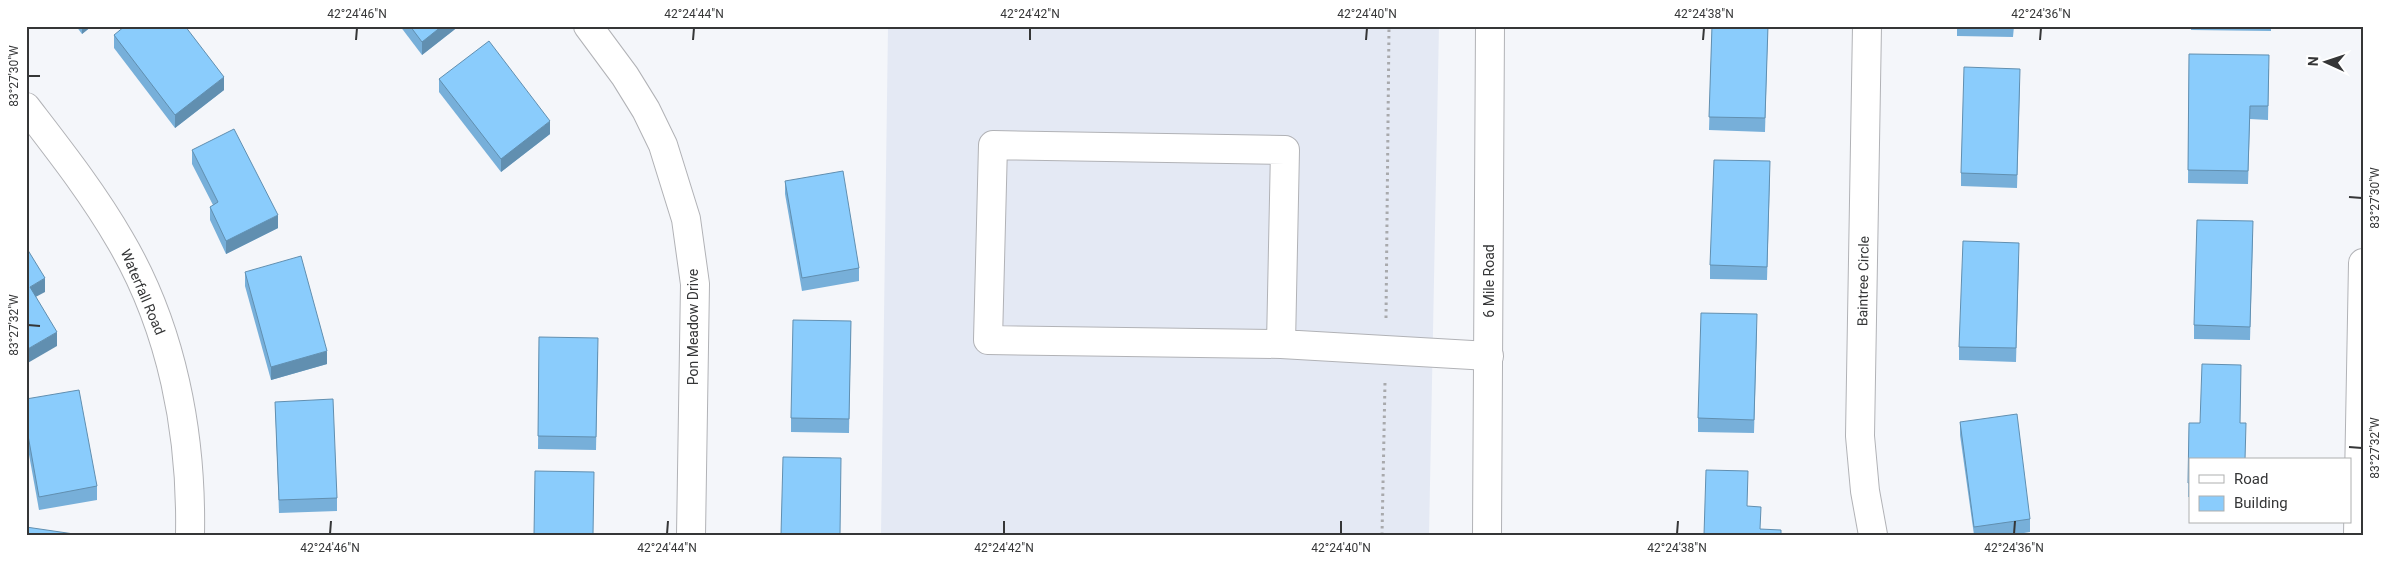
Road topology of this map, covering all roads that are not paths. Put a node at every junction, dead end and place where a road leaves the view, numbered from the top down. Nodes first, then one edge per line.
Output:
1 (588, 26) edge
2 (1490, 26) edge
3 (1867, 26) edge
4 (26, 107) edge
5 (2363, 263) edge
6 (1282, 344) junction
7 (1489, 356) junction
8 (190, 535) edge
9 (691, 535) edge
10 (1487, 535) edge
11 (1873, 535) edge
12 (2358, 535) edge

1 - 9 street, Pon Meadow Drive
2 - 7 street, 6 Mile Road
3 - 11 street, Baintree Circle
4 - 8 street, Waterfall Road
5 - 12 street
6 - 6 street
6 - 7 street
7 - 10 street, 6 Mile Road

